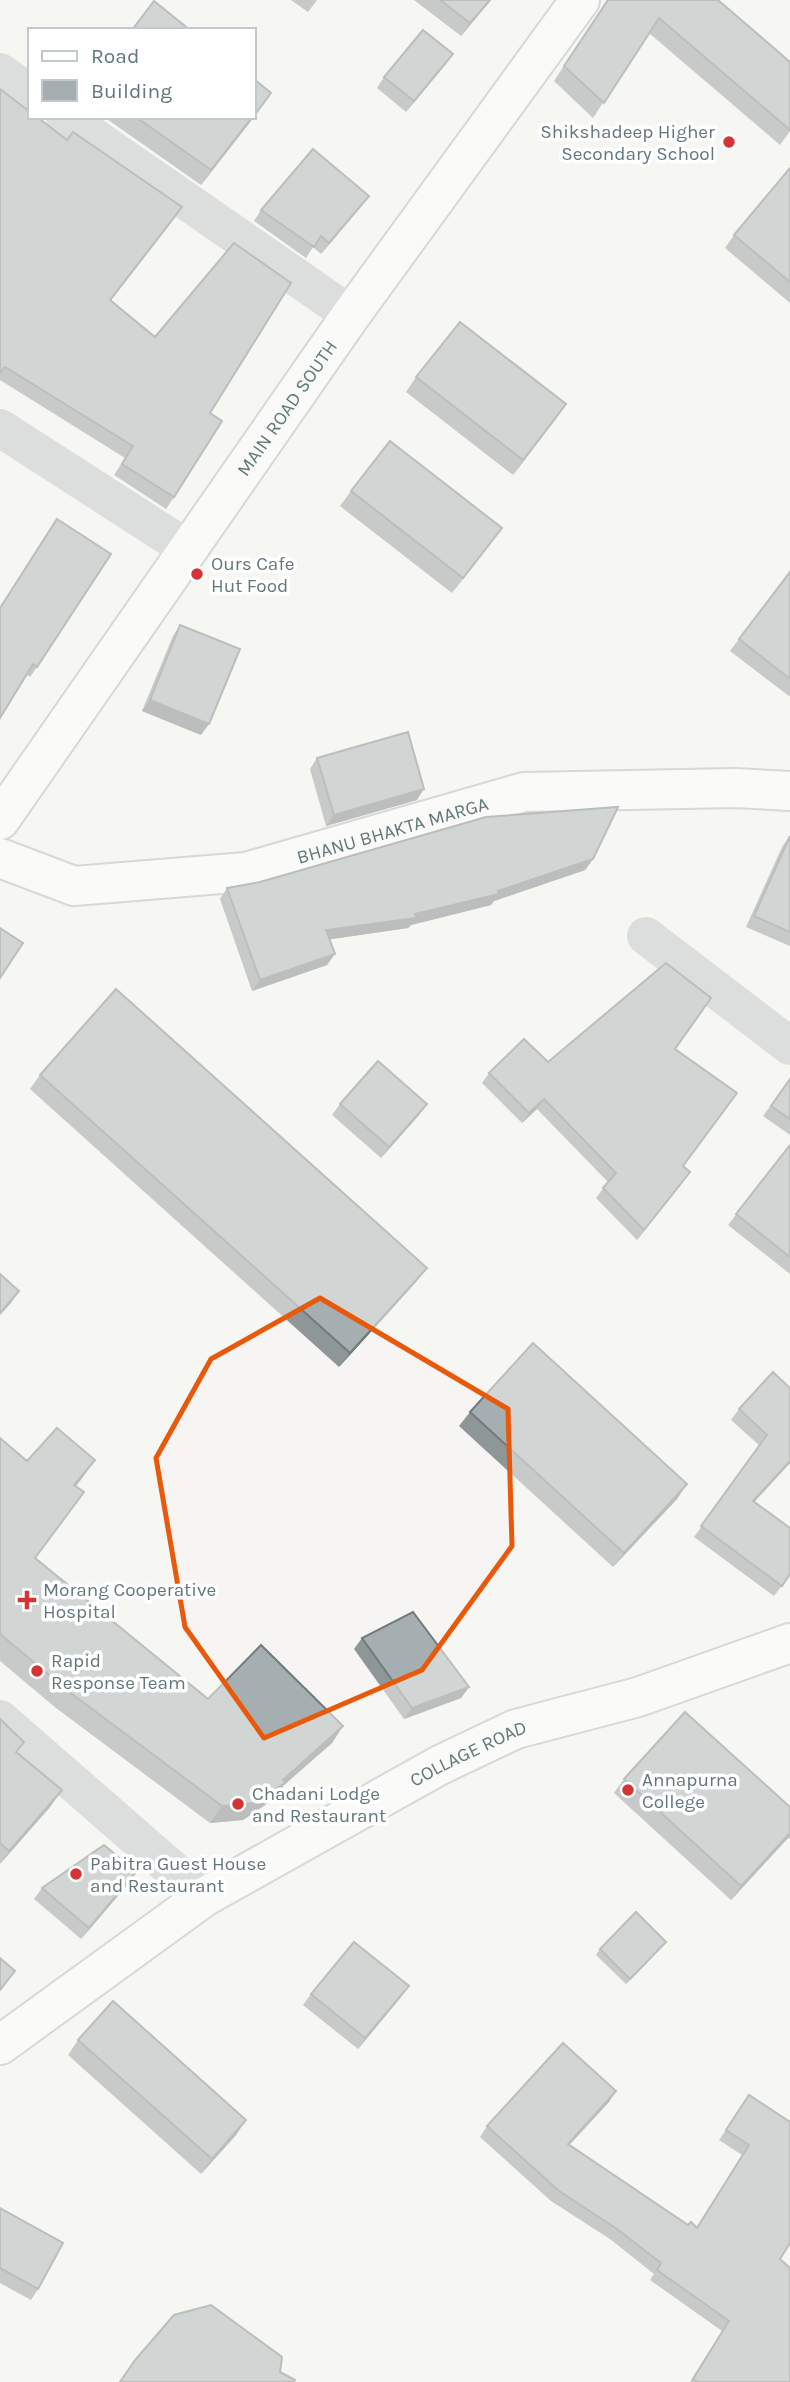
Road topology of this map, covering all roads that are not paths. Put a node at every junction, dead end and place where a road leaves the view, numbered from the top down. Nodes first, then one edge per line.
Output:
1 (580, 0) edge
2 (0, 72) edge
3 (28, 92) edge
4 (68, 119) edge
5 (351, 315) junction
6 (0, 428) edge
7 (188, 549) junction
8 (790, 792) edge
9 (0, 820) edge
10 (0, 858) edge
11 (646, 936) dead end
12 (790, 1045) edge
13 (790, 1643) edge
14 (0, 1719) edge
15 (204, 1897) junction
16 (0, 2045) edge

1 - 5 street, MAIN ROAD SOUTH
2 - 3 street
4 - 5 street
5 - 7 street, MAIN ROAD SOUTH
6 - 7 street
7 - 9 street, MAIN ROAD SOUTH
8 - 10 street, BHANU BHAKTA MARGA
11 - 12 street
13 - 15 street, COLLAGE ROAD
14 - 15 street
15 - 16 street, COLLAGE ROAD

